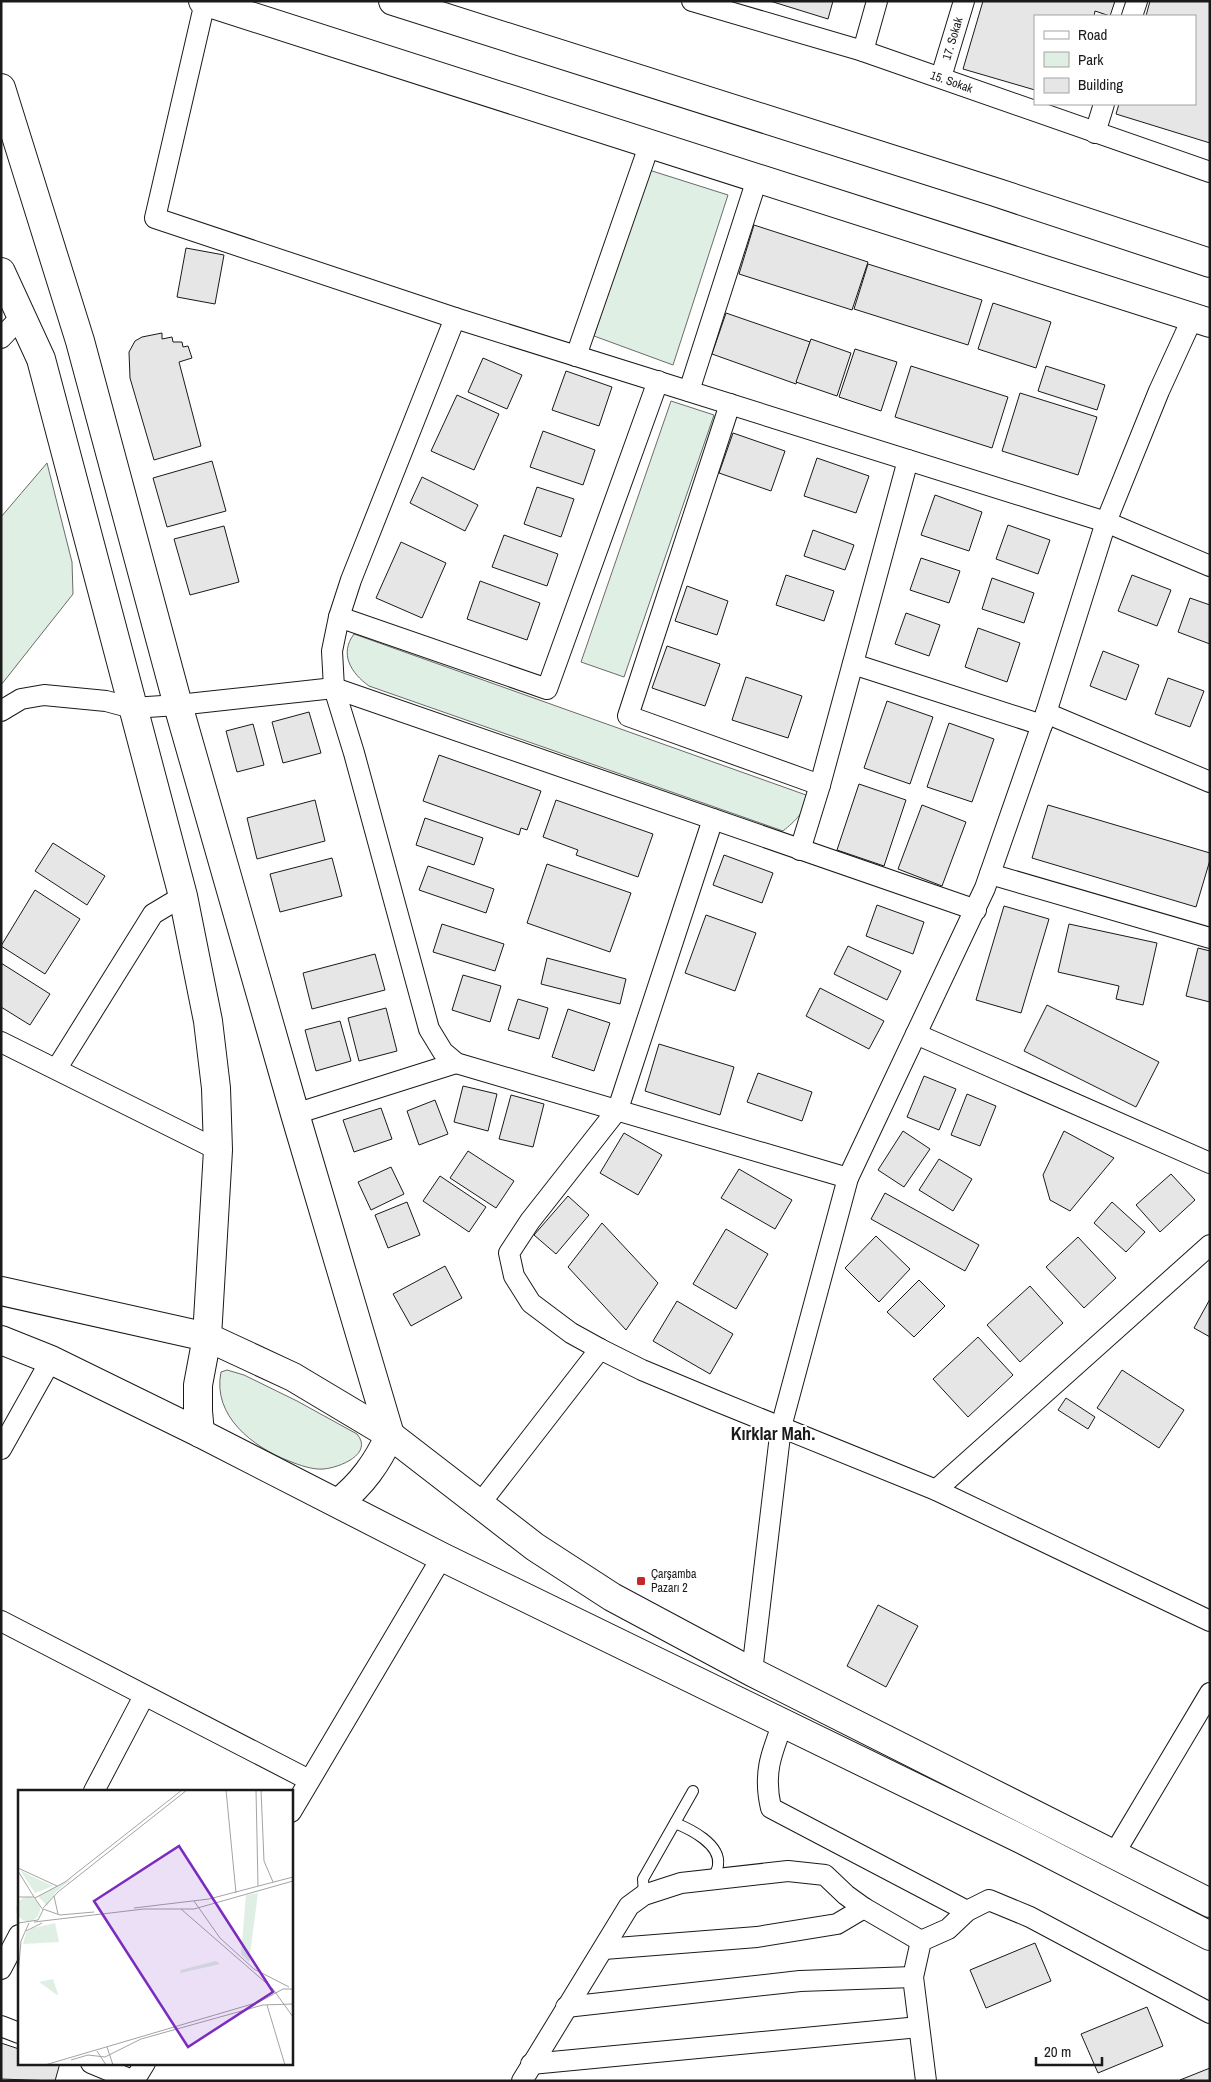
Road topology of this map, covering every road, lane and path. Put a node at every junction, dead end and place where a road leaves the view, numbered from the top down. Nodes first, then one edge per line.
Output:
1 (204, 1) edge
2 (393, 1) edge
3 (877, 1) edge
4 (964, 1) edge
5 (1137, 1) edge
6 (703, 3) edge
7 (1132, 15) edge
8 (863, 51) junction
9 (941, 77) junction
10 (1, 88) edge
11 (1104, 105) edge
12 (1095, 133) junction
13 (650, 143) junction
14 (1210, 172) edge
15 (757, 179) junction
16 (1210, 263) edge
17 (1, 272) edge
18 (22, 316) junction
19 (455, 318) junction
20 (1201, 321) edge
21 (1, 338) edge
22 (576, 356) junction
23 (658, 382) junction
24 (689, 391) junction
25 (730, 404) junction
26 (908, 460) junction
27 (1106, 522) junction
28 (1210, 566) edge
29 (339, 618) junction
30 (853, 664) junction
31 (334, 688) junction
32 (178, 705) junction
33 (132, 708) junction
34 (1, 711) edge
35 (1044, 719) junction
36 (1210, 782) edge
37 (820, 785) junction
38 (713, 819) junction
39 (800, 850) junction
40 (990, 874) junction
41 (183, 896) junction
42 (976, 910) junction
43 (1210, 938) edge
44 (916, 1034) junction
45 (1, 1042) edge
46 (456, 1064) junction
47 (57, 1068) junction
48 (618, 1109) junction
49 (295, 1114) junction
50 (218, 1150) junction
51 (1210, 1163) edge
52 (848, 1178) junction
53 (1210, 1245) edge
54 (1, 1290) edge
55 (206, 1337) junction
56 (1, 1340) edge
57 (600, 1349) junction
58 (51, 1360) junction
59 (781, 1427) junction
60 (200, 1433) junction
61 (390, 1435) junction
62 (1, 1449) edge
63 (936, 1490) junction
64 (338, 1503) junction
65 (478, 1505) junction
66 (442, 1557) junction
67 (1, 1621) edge
68 (1210, 1621) edge
69 (752, 1672) junction
70 (1210, 1693) edge
71 (144, 1696) junction
72 (783, 1723) junction
73 (309, 1780) junction
74 (95, 1790) edge
75 (693, 1791) dead end
76 (292, 1810) edge
77 (675, 1823) junction
78 (1114, 1854) junction
79 (712, 1880) junction
80 (644, 1894) junction
81 (1210, 1903) edge
82 (864, 1908) junction
83 (967, 1911) junction
84 (1210, 1936) edge
85 (18, 1938) edge
86 (921, 1941) junction
87 (604, 1949) junction
88 (1, 1969) edge
89 (913, 1977) junction
90 (566, 2007) junction
91 (1210, 2014) edge
92 (1, 2026) edge
93 (919, 2027) junction
94 (18, 2033) edge
95 (93, 2064) edge
96 (144, 2064) edge
97 (526, 2073) edge
98 (134, 2081) edge
99 (926, 2081) edge

1 - 13 main road
1 - 19 street
2 - 16 main road
3 - 8 street
4 - 9 street, 17. Sokak
5 - 7 street
6 - 8 street, 15. Sokak
8 - 9 street, 15. Sokak
9 - 12 street, 15. Sokak
10 - 32 main road
11 - 12 street
12 - 14 street, 15. Sokak
13 - 15 main road
13 - 22 street
15 - 20 main road
15 - 24 street
17 - 18 main road
18 - 21 street
18 - 33 main road
19 - 22 street
19 - 29 street
20 - 27 street
22 - 23 street
23 - 24 street
23 - 29 street
24 - 25 street
25 - 26 street
25 - 37 street
26 - 27 street
26 - 30 street
27 - 28 street
27 - 35 street
29 - 31 street
30 - 35 street
30 - 37 street
31 - 32 street
31 - 38 street
31 - 46 street
32 - 33 street
32 - 49 main road
33 - 34 street
33 - 41 main road
35 - 36 street
35 - 40 street
37 - 39 street
38 - 39 street
38 - 48 street
39 - 42 street
40 - 42 street
40 - 43 street
41 - 47 street
41 - 50 main road
42 - 44 street
44 - 51 street
44 - 52 street
45 - 47 street
46 - 48 street
46 - 49 street
47 - 50 street
48 - 52 street
48 - 57 street
49 - 61 main road
50 - 55 main road
52 - 59 street
53 - 63 street
54 - 55 main road
55 - 60 main road
55 - 61 main road
56 - 58 main road
57 - 59 street
57 - 65 street
58 - 60 main road
58 - 62 street
59 - 63 street
59 - 69 street
60 - 64 main road
61 - 64 main road
61 - 65 main road
63 - 68 street
64 - 66 main road
65 - 69 main road
66 - 72 main road
66 - 73 street
67 - 71 street
69 - 78 main road
70 - 78 street
71 - 73 street
71 - 74 street
72 - 83 street
72 - 84 main road
73 - 76 street
75 - 77 lane
77 - 79 lane
77 - 80 lane
78 - 81 main road
79 - 80 street
79 - 82 street
80 - 87 street
82 - 86 street
82 - 87 street
83 - 86 street
83 - 91 street
85 - 88 street
86 - 89 street
87 - 90 street
89 - 90 street
89 - 93 street
90 - 97 street
92 - 94 street
93 - 97 street
93 - 99 street
95 - 98 street
96 - 98 street

